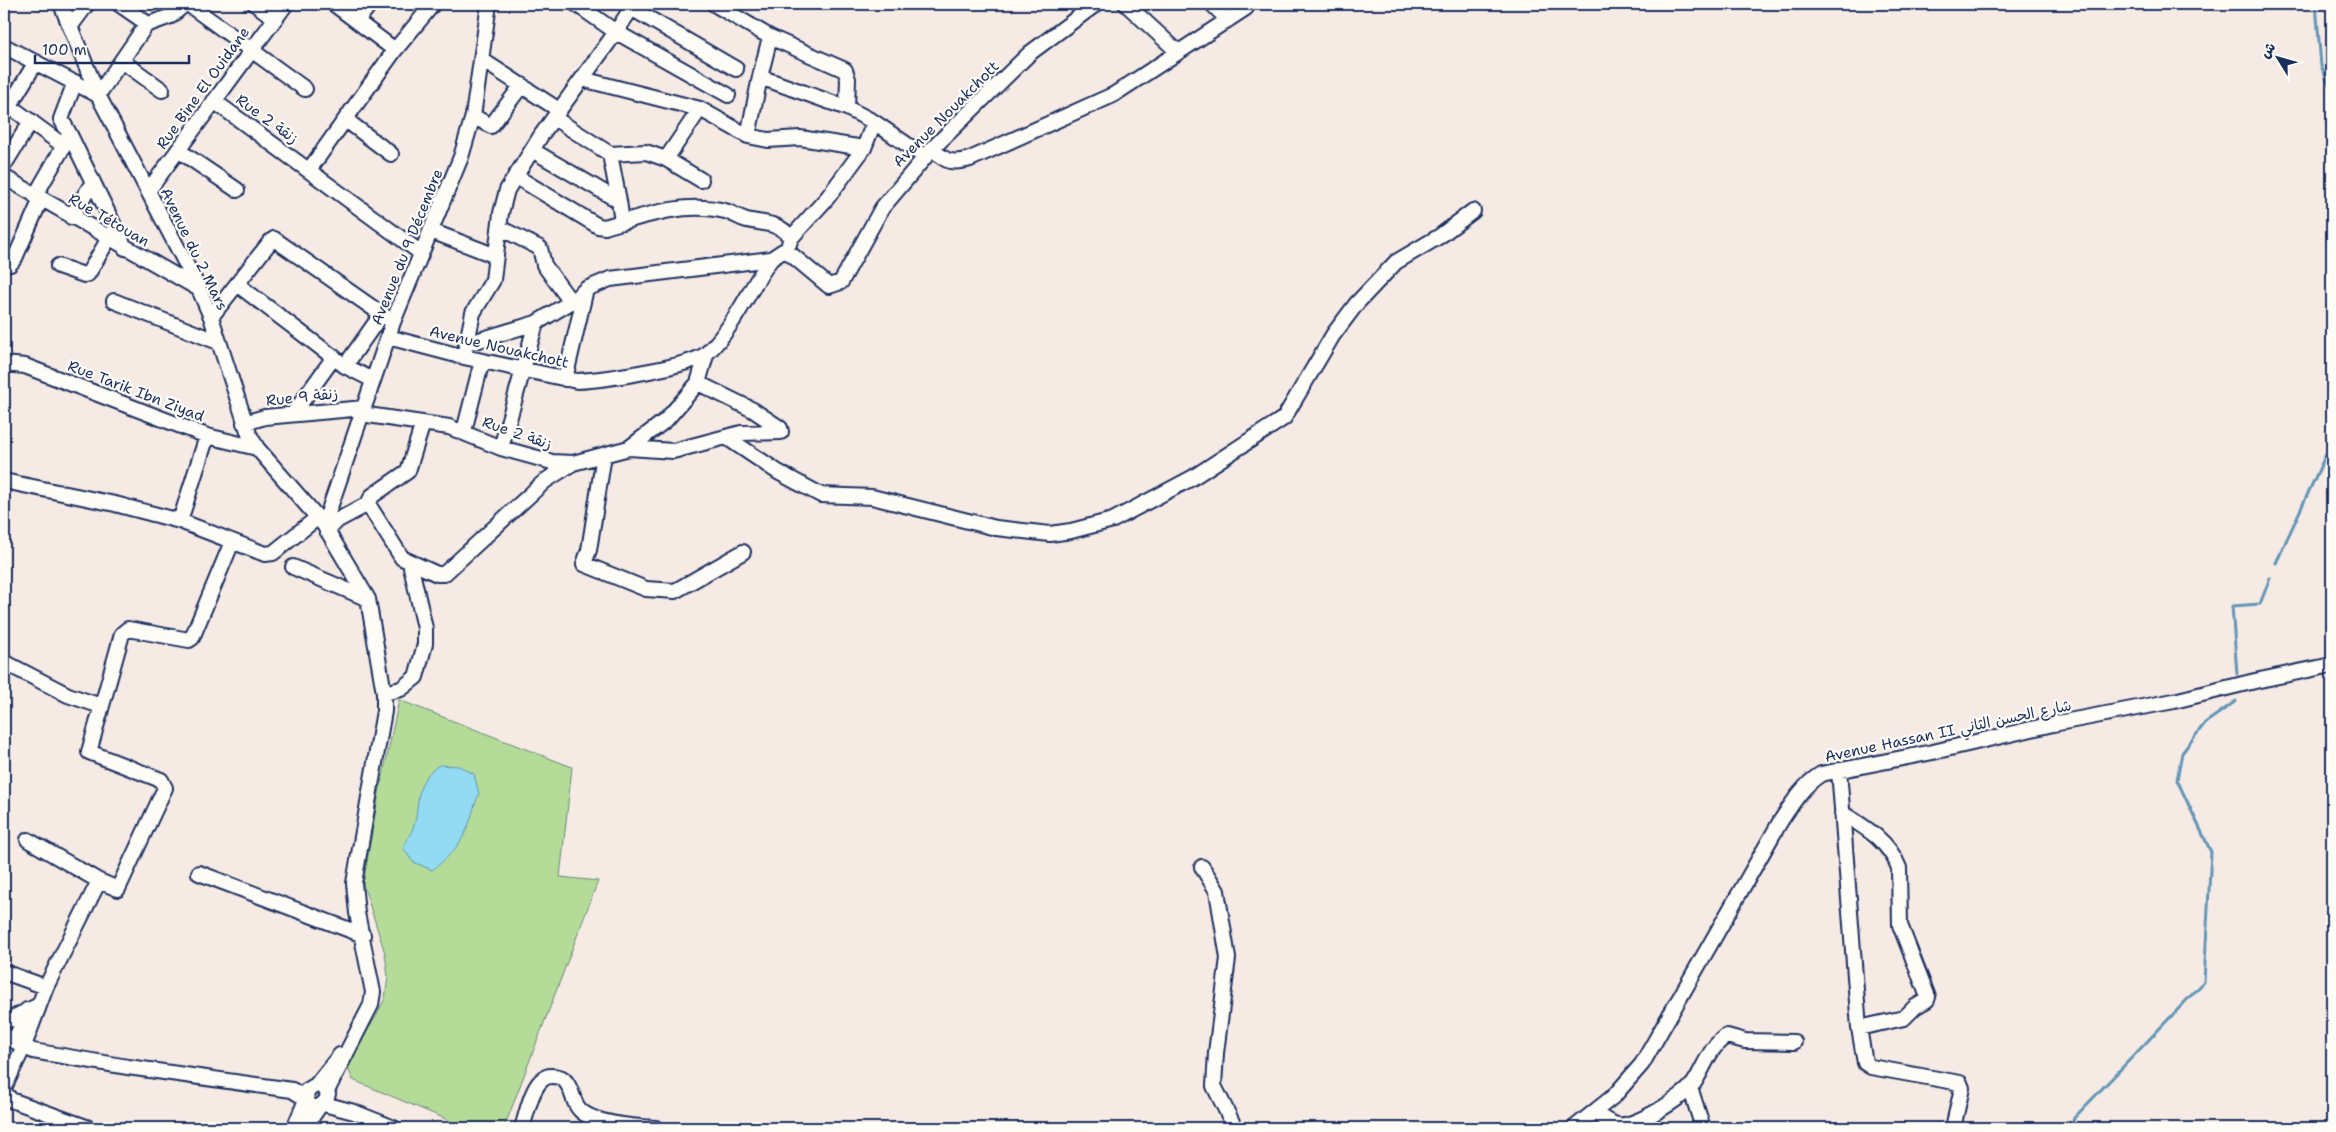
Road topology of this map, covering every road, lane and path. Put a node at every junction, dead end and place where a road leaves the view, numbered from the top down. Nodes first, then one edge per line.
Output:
1 (61, 4) edge
2 (87, 4) edge
3 (119, 4) edge
4 (187, 4) edge
5 (256, 4) edge
6 (286, 4) edge
7 (334, 4) edge
8 (370, 4) edge
9 (433, 4) edge
10 (489, 4) edge
11 (576, 4) edge
12 (714, 4) edge
13 (1096, 4) edge
14 (1126, 4) edge
15 (1212, 4) edge
16 (633, 6) edge
17 (1246, 8) dead end
18 (275, 18) junction
19 (1228, 20) junction
20 (357, 21) junction
21 (146, 25) junction
22 (70, 27) junction
23 (616, 32) junction
24 (770, 37) junction
25 (4, 46) edge
26 (396, 50) junction
27 (251, 51) junction
28 (1177, 52) junction
29 (482, 60) junction
30 (122, 61) junction
31 (36, 62) junction
32 (736, 69) dead end
33 (760, 78) junction
34 (582, 79) junction
35 (75, 82) junction
36 (522, 85) junction
37 (305, 89) dead end
38 (162, 90) dead end
39 (98, 95) junction
40 (728, 95) dead end
41 (214, 101) junction
42 (7, 104) edge
43 (847, 108) junction
44 (700, 109) junction
45 (556, 114) junction
46 (473, 116) junction
47 (346, 120) junction
48 (31, 121) junction
49 (874, 122) junction
50 (748, 136) junction
51 (67, 140) junction
52 (864, 148) junction
53 (178, 150) junction
54 (532, 150) junction
55 (928, 153) junction
56 (391, 154) dead end
57 (610, 154) junction
58 (666, 159) junction
59 (4, 165) edge
60 (309, 170) junction
61 (515, 176) junction
62 (4, 177) edge
63 (701, 180) dead end
64 (93, 182) junction
65 (238, 190) dead end
66 (148, 191) junction
67 (38, 198) junction
68 (620, 201) junction
69 (1473, 211) dead end
70 (72, 217) junction
71 (622, 222) junction
72 (500, 228) junction
73 (431, 232) junction
74 (109, 238) junction
75 (789, 245) junction
76 (125, 248) junction
77 (421, 253) junction
78 (496, 256) junction
79 (772, 258) junction
80 (4, 264) edge
81 (58, 266) dead end
82 (238, 285) junction
83 (199, 289) junction
84 (586, 289) junction
85 (114, 301) dead end
86 (571, 302) junction
87 (211, 317) junction
88 (387, 318) junction
89 (536, 323) junction
90 (388, 337) junction
91 (218, 342) junction
92 (465, 351) junction
93 (706, 355) junction
94 (482, 360) junction
95 (340, 361) junction
96 (4, 364) edge
97 (524, 370) junction
98 (565, 379) junction
99 (373, 380) junction
100 (698, 383) junction
101 (363, 411) junction
102 (293, 414) junction
103 (244, 423) junction
104 (423, 423) junction
105 (464, 431) junction
106 (207, 436) junction
107 (726, 437) junction
108 (257, 448) junction
109 (501, 448) junction
110 (629, 448) junction
111 (604, 455) junction
112 (573, 463) junction
113 (4, 481) edge
114 (368, 504) junction
115 (180, 521) junction
116 (321, 522) junction
117 (232, 542) junction
118 (743, 552) dead end
119 (410, 563) junction
120 (293, 567) dead end
121 (368, 599) junction
122 (4, 662) edge
123 (2332, 665) edge
124 (384, 693) junction
125 (101, 706) junction
126 (1839, 770) junction
127 (1842, 813) junction
128 (28, 840) dead end
129 (1202, 867) dead end
130 (199, 873) dead end
131 (99, 881) junction
132 (363, 935) junction
133 (4, 972) edge
134 (46, 987) junction
135 (33, 1008) junction
136 (4, 1022) edge
137 (1860, 1028) junction
138 (15, 1041) edge
139 (1794, 1042) dead end
140 (4, 1088) edge
141 (1690, 1088) junction
142 (4, 1092) edge
143 (316, 1096) junction
144 (1594, 1112) junction
145 (66, 1124) edge
146 (89, 1128) edge
147 (294, 1128) edge
148 (304, 1128) edge
149 (394, 1128) edge
150 (522, 1128) edge
151 (656, 1128) edge
152 (1236, 1128) edge
153 (1574, 1128) edge
154 (1703, 1128) edge
155 (1952, 1128) edge

1 - 22 street, Avenue du 2 Mars
2 - 22 street
3 - 21 street
4 - 21 street
4 - 27 street
5 - 18 street
6 - 18 street, Rue Bine El Ouidane
7 - 20 street
8 - 20 street
9 - 26 street
10 - 29 street, Avenue du 9 Décembre
11 - 23 street
12 - 24 street
13 - 55 street, Avenue Nouakchott
14 - 28 street
15 - 19 street
16 - 23 street
16 - 32 street
17 - 19 street
18 - 27 street, Rue Bine El Ouidane
19 - 28 street
20 - 26 street
21 - 30 street
22 - 39 street, Avenue du 2 Mars
23 - 34 street
23 - 40 street
24 - 33 street
24 - 43 street
25 - 31 street
26 - 47 street
27 - 37 street
27 - 41 street, Rue Bine El Ouidane
28 - 55 street
29 - 36 street
29 - 46 street, Avenue du 9 Décembre
30 - 38 street
30 - 39 street
31 - 35 street
31 - 42 street
33 - 43 street
33 - 50 street
34 - 44 street
34 - 45 street
35 - 39 street
35 - 51 street
36 - 45 street
36 - 46 street
39 - 66 street, Avenue du 2 Mars
41 - 53 street, Rue Bine El Ouidane
41 - 60 street, Rue 2 زنقة
42 - 48 street
43 - 49 street
44 - 50 street
44 - 58 street
45 - 54 street
45 - 57 street
46 - 73 street, Avenue du 9 Décembre
47 - 56 street
47 - 60 street
48 - 51 street
48 - 59 street
49 - 52 street
49 - 55 street
50 - 52 street
51 - 64 street
51 - 67 street
52 - 75 street
53 - 65 street
53 - 66 street, Rue Bine El Ouidane
54 - 61 street
54 - 68 street
55 - 75 street, Avenue Nouakchott
57 - 58 street
57 - 68 street
58 - 63 street
60 - 77 street, Rue 2 زنقة
61 - 71 street
61 - 72 street
62 - 67 street, Rue Tétouan
64 - 70 street
64 - 76 street
66 - 83 street, Avenue du 2 Mars
67 - 70 street, Rue Tétouan
67 - 80 street
68 - 71 street
69 - 107 street
70 - 74 street, Rue Tétouan
71 - 75 street
72 - 78 street
72 - 86 street
73 - 77 street, Avenue du 9 Décembre
73 - 78 street
74 - 76 street, Rue Tétouan
74 - 81 street
75 - 79 street
76 - 83 street, Rue Tétouan
77 - 88 street, Avenue du 9 Décembre
78 - 92 street
79 - 84 street
79 - 93 street
82 - 87 street
82 - 88 street
82 - 95 street
83 - 87 street, Avenue du 2 Mars
84 - 86 street
84 - 98 street
85 - 91 street
86 - 89 street
87 - 91 street, Avenue du 2 Mars
88 - 90 street, Avenue du 9 Décembre
88 - 95 street
89 - 92 street
89 - 97 street
90 - 92 street, Avenue Nouakchott
90 - 99 street, Avenue du 9 Décembre
91 - 103 street, Avenue du 2 Mars
92 - 94 street, Avenue Nouakchott
93 - 98 street, Avenue Nouakchott
93 - 100 street, Rue 2 زنقة
94 - 97 street, Avenue Nouakchott
94 - 105 street
95 - 99 street
95 - 102 street
96 - 106 street, Rue Tarik Ibn Ziyad
97 - 98 street, Avenue Nouakchott
97 - 109 street
99 - 101 street, Avenue du 9 Décembre
100 - 107 street
100 - 110 street, Rue 2 زنقة
101 - 102 street, Rue 9 زنقة
101 - 104 street, Rue 2 زنقة
101 - 116 street, Avenue du 9 Décembre
102 - 103 street, Rue 9 زنقة
103 - 108 street, Avenue du 2 Mars
104 - 105 street, Rue 2 زنقة
104 - 114 street
105 - 109 street, Rue 2 زنقة
106 - 108 street, Rue Tarik Ibn Ziyad
106 - 115 street
107 - 110 street
108 - 116 street, Avenue du 2 Mars
109 - 112 street, Rue 2 زنقة
110 - 111 street, Rue 2 زنقة
111 - 112 street, Rue 2 زنقة
111 - 118 street
112 - 119 street
113 - 115 street
114 - 116 street
114 - 119 street
115 - 117 street
116 - 117 street
116 - 121 street, Avenue du 2 Mars
117 - 125 street
119 - 124 street
120 - 121 street
121 - 124 street
122 - 125 street
123 - 126 street, Avenue Hassan II شارع الحسن الثاني
124 - 132 street
125 - 131 street
126 - 127 street
126 - 144 street, Avenue Hassan II شارع الحسن الثاني
127 - 137 street
127 - 137 street
128 - 131 street
129 - 152 street
130 - 132 street
131 - 134 street
132 - 143 street
133 - 134 street
134 - 135 street
135 - 136 street
135 - 138 street
137 - 155 street
138 - 140 street
138 - 143 street
139 - 141 street
141 - 144 street
141 - 154 street
142 - 145 street
143 - 147 street
143 - 148 street
143 - 149 street
144 - 153 street, Avenue Hassan II شارع الحسن الثاني
145 - 146 street
150 - 151 street

